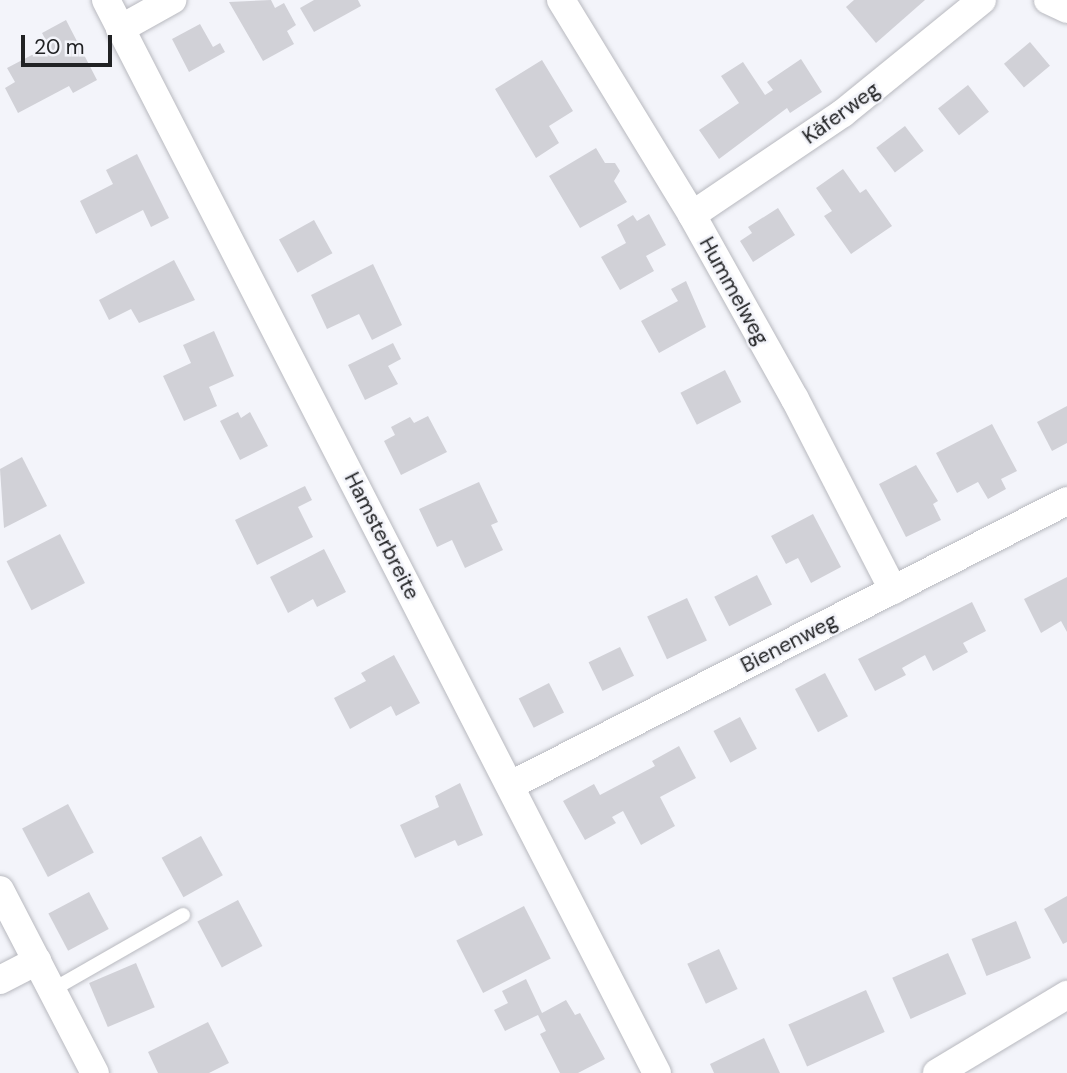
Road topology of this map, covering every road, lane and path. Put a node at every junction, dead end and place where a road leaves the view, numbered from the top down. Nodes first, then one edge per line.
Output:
1 (106, 0) edge
2 (172, 0) edge
3 (561, 0) edge
4 (982, 0) edge
5 (1048, 0) edge
6 (1067, 9) edge
7 (120, 29) junction
8 (692, 215) junction
9 (1067, 500) edge
10 (893, 590) junction
11 (511, 785) junction
12 (0, 890) edge
13 (183, 915) dead end
14 (37, 961) junction
15 (0, 980) edge
16 (52, 990) junction
17 (1067, 995) edge
18 (95, 1073) edge
19 (657, 1073) edge
20 (937, 1073) edge

1 - 7 street, Hamsterbreite
2 - 7 street
3 - 8 street, Hummelweg
4 - 8 street, Käferweg
5 - 6 street
7 - 11 street, Hamsterbreite
8 - 10 street, Hummelweg
9 - 10 street, Bienenweg
10 - 11 street, Bienenweg
11 - 19 street, Hamsterbreite
12 - 14 street
13 - 16 lane
14 - 15 street
14 - 16 street
16 - 18 street
17 - 20 street

